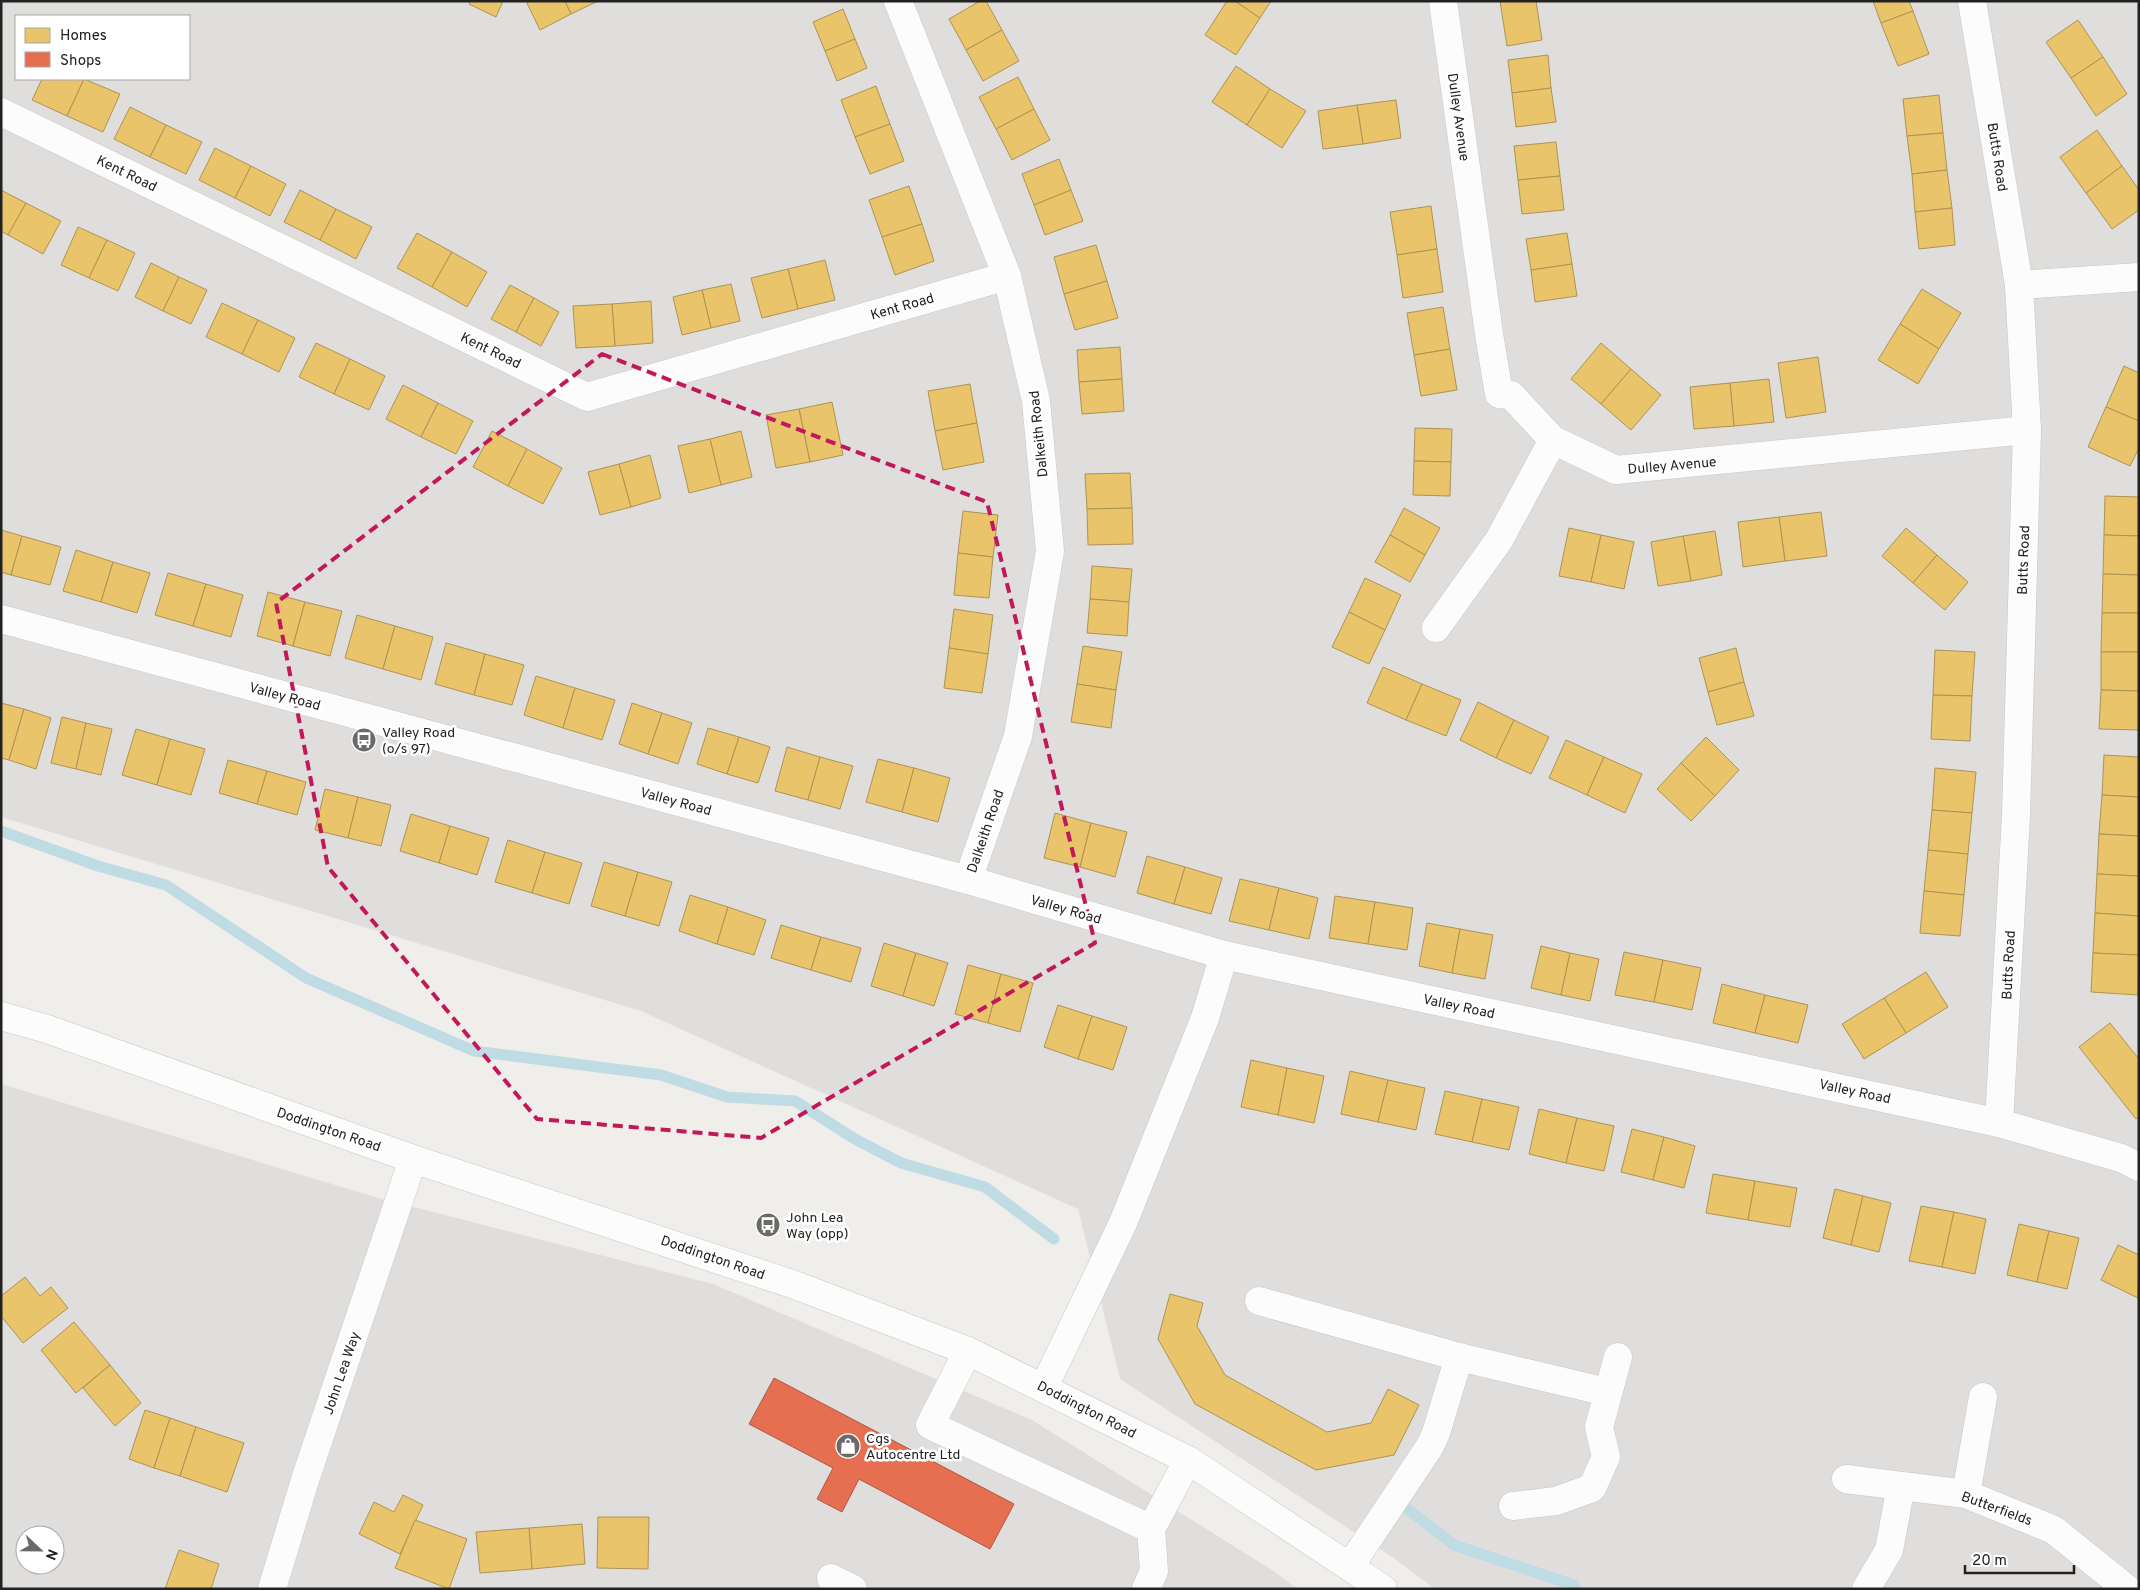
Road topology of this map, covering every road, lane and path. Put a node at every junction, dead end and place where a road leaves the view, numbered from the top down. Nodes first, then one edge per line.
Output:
1 (898, 1) edge
2 (1443, 1) edge
3 (1972, 1) edge
4 (1, 112) edge
5 (1007, 276) junction
6 (2139, 277) edge
7 (2019, 286) junction
8 (2026, 430) junction
9 (1554, 440) junction
10 (1, 619) edge
11 (1436, 628) dead end
12 (968, 880) junction
13 (1224, 954) junction
14 (1, 1016) edge
15 (1999, 1123) junction
16 (413, 1159) junction
17 (2139, 1167) edge
18 (1258, 1301) dead end
19 (968, 1350) junction
20 (1459, 1357) junction
21 (1618, 1357) dead end
22 (1044, 1387) junction
23 (1607, 1392) junction
24 (1983, 1397) dead end
25 (1188, 1460) junction
26 (1846, 1479) dead end
27 (1901, 1486) junction
28 (1966, 1494) junction
29 (1513, 1506) dead end
30 (1152, 1529) junction
31 (1350, 1566) junction
32 (2099, 1580) edge
33 (272, 1589) edge
34 (1146, 1589) edge
35 (1383, 1589) edge
36 (1866, 1589) edge
37 (2127, 1589) edge

1 - 5 street, Dalkeith Road
2 - 9 street, Dulley Avenue
3 - 7 street, Butts Road
4 - 5 street, Kent Road
5 - 12 street, Dalkeith Road
6 - 7 street
7 - 8 street, Butts Road
8 - 9 street, Dulley Avenue
8 - 15 street, Butts Road
9 - 11 street
10 - 12 street, Valley Road
12 - 13 street, Valley Road
13 - 15 street, Valley Road
13 - 22 street
14 - 16 street, Doddington Road
15 - 17 street, Valley Road
16 - 19 street, Doddington Road
16 - 33 street, John Lea Way
18 - 20 street
19 - 22 street, Doddington Road
19 - 30 street
20 - 23 street
20 - 31 street
21 - 23 street
22 - 25 street, Doddington Road
23 - 29 street
24 - 28 street
25 - 30 street
25 - 31 street, Doddington Road
26 - 27 street, Butterfields
27 - 28 street, Butterfields
27 - 36 street
28 - 32 street, Butterfields
30 - 34 street
31 - 35 street, Doddington Road
32 - 37 street, Butterfields

